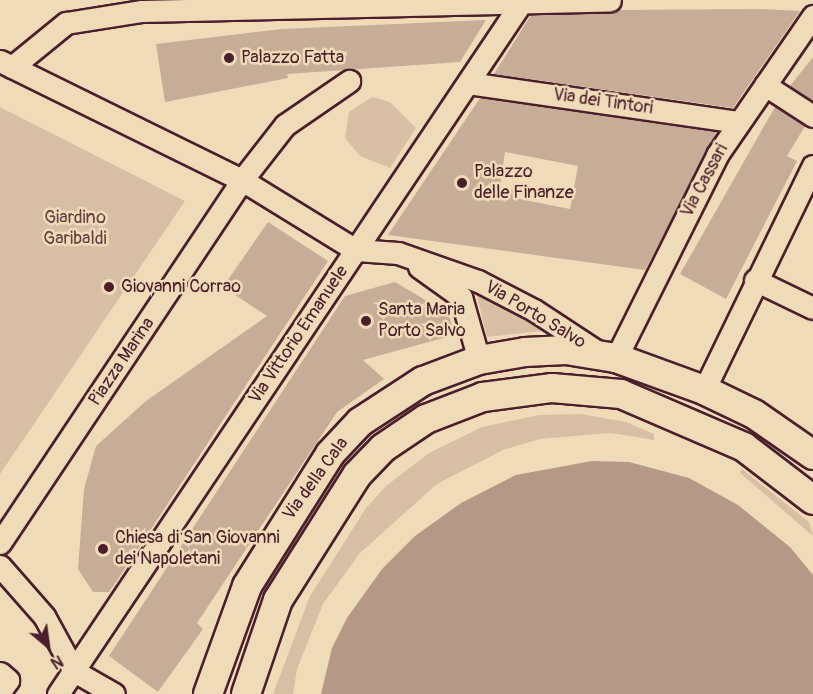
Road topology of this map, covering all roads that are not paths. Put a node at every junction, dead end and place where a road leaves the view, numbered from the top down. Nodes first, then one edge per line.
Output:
1 (610, 0) edge
2 (522, 2) edge
3 (813, 16) edge
4 (6, 64) edge
5 (349, 81) dead end
6 (468, 83) junction
7 (765, 85) junction
8 (813, 116) edge
9 (739, 122) junction
10 (813, 166) edge
11 (242, 180) junction
12 (356, 250) junction
13 (398, 254) junction
14 (755, 280) junction
15 (813, 308) edge
16 (610, 357) junction
17 (479, 360) junction
18 (704, 390) junction
19 (813, 455) edge
20 (813, 500) edge
21 (0, 543) edge
22 (0, 566) edge
23 (74, 670) junction
24 (58, 694) edge
25 (114, 694) edge
26 (208, 694) edge
27 (246, 694) edge

1 - 2 street
2 - 4 street
2 - 6 street, Via Vittorio Emanuele
3 - 7 street, Via Cassari
4 - 11 street
5 - 11 street, Piazza Marina
6 - 9 street, Via dei Tintori
6 - 12 street, Via Vittorio Emanuele
7 - 8 street
7 - 9 street, Via Cassari
9 - 16 street, Via Cassari
10 - 14 street
11 - 12 street
11 - 21 street, Piazza Marina
12 - 13 street, Via Porto Salvo
12 - 23 street, Via Vittorio Emanuele
13 - 16 street, Via Porto Salvo
13 - 17 street, Via Porto Salvo
14 - 15 street
14 - 18 street
16 - 17 main road, Via della Cala
16 - 18 main road, Via della Cala
17 - 26 main road, Via della Cala
18 - 19 main road, Via della Cala
20 - 27 main road, Via della Cala
22 - 23 street
23 - 24 street, Via Vittorio Emanuele
23 - 25 street

